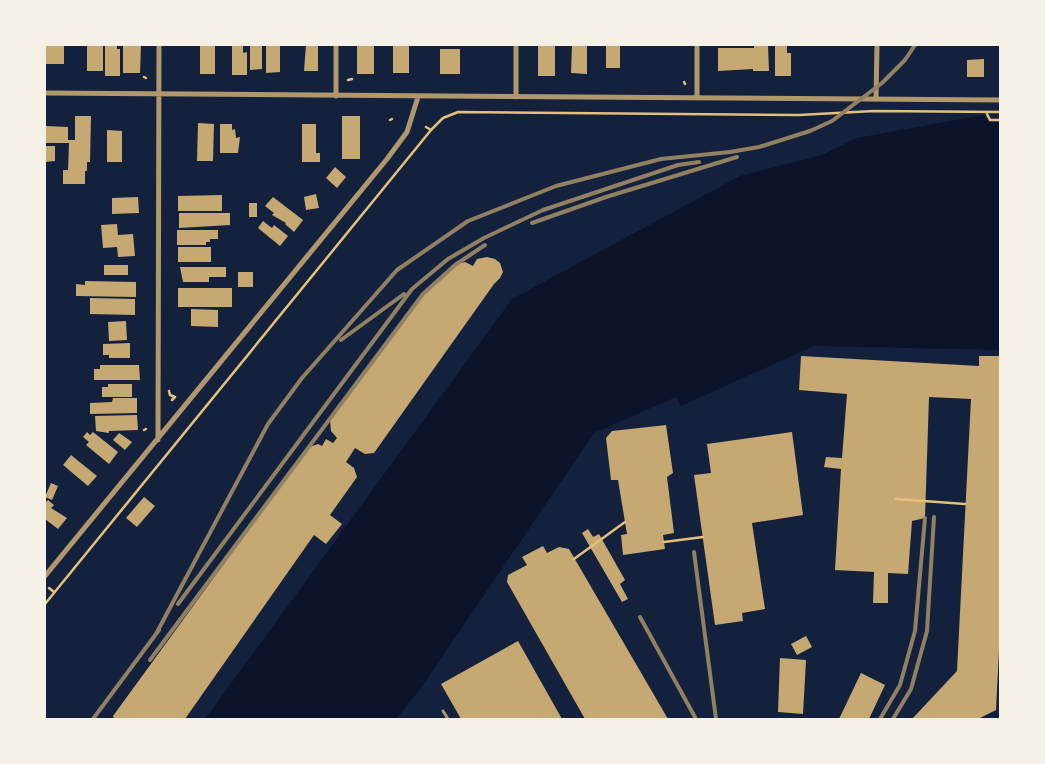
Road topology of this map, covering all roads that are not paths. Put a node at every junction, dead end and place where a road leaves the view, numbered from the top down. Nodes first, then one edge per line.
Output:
1 (159, 45) edge
2 (336, 45) edge
3 (516, 45) edge
4 (697, 45) edge
5 (877, 45) edge
6 (45, 93) edge
7 (158, 96) junction
8 (336, 96) junction
9 (418, 97) junction
10 (516, 97) junction
11 (697, 98) junction
12 (876, 99) junction
13 (1000, 100) edge
14 (158, 440) junction
15 (45, 576) edge
16 (443, 711) dead end
17 (448, 719) edge

1 - 7 street
2 - 8 street
3 - 10 street
4 - 11 street
5 - 12 street
6 - 7 street
7 - 8 street
7 - 14 street
8 - 9 street
9 - 10 street
9 - 14 street
10 - 11 street
11 - 12 street
12 - 13 street
14 - 15 street
16 - 17 lane

